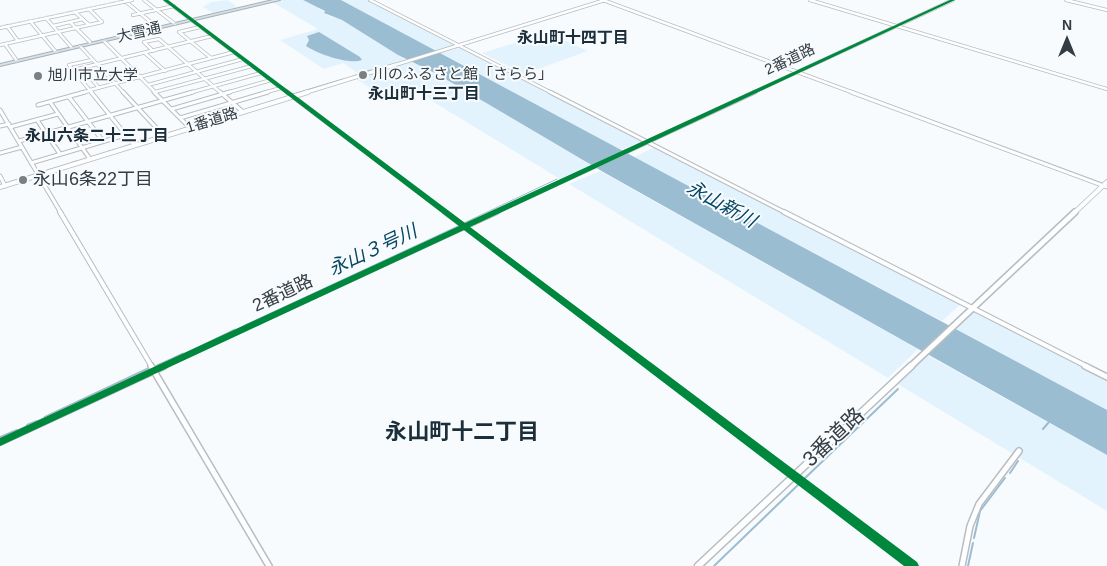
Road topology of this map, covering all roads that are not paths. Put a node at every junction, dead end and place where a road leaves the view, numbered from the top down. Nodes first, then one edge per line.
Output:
1 (132, 0) edge
2 (144, 0) edge
3 (166, 0) edge
4 (278, 0) edge
5 (370, 0) edge
6 (604, 0) edge
7 (810, 0) edge
8 (952, 0) edge
9 (1066, 0) edge
10 (125, 1) junction
11 (174, 6) junction
12 (89, 9) junction
13 (157, 10) junction
14 (1107, 10) edge
15 (76, 12) junction
16 (140, 14) junction
17 (60, 15) junction
18 (133, 15) dead end
19 (46, 18) junction
20 (83, 19) junction
21 (192, 20) junction
22 (30, 21) junction
23 (69, 22) junction
24 (175, 24) junction
25 (89, 25) junction
26 (7, 26) junction
27 (53, 26) junction
28 (897, 26) junction
29 (200, 27) junction
30 (0, 28) edge
31 (76, 28) junction
32 (158, 28) junction
33 (58, 32) junction
34 (42, 35) junction
35 (212, 36) junction
36 (18, 41) junction
37 (104, 41) junction
38 (190, 41) junction
39 (90, 42) dead end
40 (5, 44) junction
41 (0, 45) edge
42 (459, 45) junction
43 (80, 46) junction
44 (168, 47) junction
45 (72, 48) junction
46 (153, 51) junction
47 (56, 52) junction
48 (234, 52) junction
49 (145, 53) junction
50 (121, 58) junction
51 (211, 58) junction
52 (243, 59) junction
53 (92, 60) junction
54 (17, 61) junction
55 (188, 64) junction
56 (0, 65) edge
57 (97, 65) junction
58 (395, 65) joint
59 (252, 66) junction
60 (82, 68) junction
61 (74, 70) junction
62 (134, 71) junction
63 (164, 71) junction
64 (197, 72) junction
65 (797, 72) junction
66 (261, 73) junction
67 (140, 77) junction
68 (110, 78) junction
69 (205, 79) junction
70 (271, 80) junction
71 (115, 84) junction
72 (148, 85) junction
73 (214, 86) junction
74 (99, 88) junction
75 (281, 88) junction
76 (1107, 89) edge
77 (90, 91) junction
78 (155, 92) junction
79 (223, 94) junction
80 (69, 96) junction
81 (292, 96) junction
82 (163, 100) junction
83 (50, 102) junction
84 (232, 102) junction
85 (38, 105) dead end
86 (138, 108) junction
87 (172, 109) junction
88 (0, 110) edge
89 (243, 112) junction
90 (58, 114) junction
91 (109, 116) junction
92 (180, 118) junction
93 (37, 120) junction
94 (88, 122) junction
95 (0, 126) edge
96 (9, 126) junction
97 (68, 128) junction
98 (190, 128) junction
99 (46, 134) junction
100 (125, 135) junction
101 (164, 136) junction
102 (19, 141) junction
103 (103, 141) junction
104 (648, 141) junction
105 (134, 145) junction
106 (22, 147) junction
107 (82, 148) junction
108 (0, 153) edge
109 (60, 154) junction
110 (90, 159) junction
111 (31, 163) junction
112 (38, 175) junction
113 (0, 176) edge
114 (1106, 185) edge
115 (2, 186) edge
116 (464, 226) junction
117 (971, 310) junction
118 (153, 371) junction
119 (1107, 377) edge
120 (0, 442) edge
121 (1018, 451) dead end
122 (797, 478) junction
123 (269, 566) edge
124 (698, 566) edge
125 (913, 566) edge
126 (962, 566) edge

1 - 10 street
2 - 13 street
3 - 11 street
4 - 21 highway, 大雪通
5 - 42 street
6 - 42 street
6 - 65 street
7 - 28 street
8 - 28 street, 2番道路
9 - 14 street
10 - 12 street
10 - 16 street
11 - 13 street
11 - 21 street
12 - 15 street
12 - 25 street
13 - 16 street
13 - 24 street
15 - 17 street
15 - 20 street
16 - 18 street
16 - 32 street
17 - 19 street
17 - 23 street
19 - 22 street
19 - 27 street
20 - 23 street
20 - 25 street
21 - 24 highway, 大雪通
21 - 29 street
22 - 26 street
22 - 34 street
23 - 27 street
23 - 31 street
24 - 32 highway, 大雪通
25 - 31 street
26 - 30 street
26 - 36 street
27 - 33 street
28 - 65 street, 2番道路
28 - 76 street
29 - 35 street
29 - 38 street
31 - 33 street
31 - 39 street
32 - 37 highway, 大雪通
33 - 34 street
33 - 45 street
34 - 36 street
34 - 47 street
35 - 38 street
35 - 48 street
36 - 40 street
37 - 43 highway, 大雪通
37 - 50 street
38 - 44 street
38 - 51 street
40 - 41 street
40 - 54 street
42 - 58 street
42 - 104 street
43 - 45 highway, 大雪通
43 - 53 street
44 - 46 street
44 - 46 street
44 - 55 street
45 - 47 highway, 大雪通
46 - 49 street
47 - 54 highway, 大雪通
48 - 51 street
48 - 52 street
49 - 50 street
49 - 63 street
50 - 57 street
50 - 62 street
51 - 55 street
52 - 59 street
52 - 64 street
53 - 57 street
53 - 61 street
54 - 56 highway, 大雪通
55 - 63 street
55 - 64 street
57 - 60 street
57 - 68 street
58 - 81 street, 1番道路
59 - 66 street
59 - 69 street
60 - 61 street
60 - 74 street
61 - 77 street
62 - 67 street
62 - 68 street
63 - 67 street
64 - 69 street
64 - 72 street
65 - 104 street, 2番道路
65 - 114 street
66 - 70 street
66 - 73 street
67 - 71 street
67 - 72 street
68 - 71 street
69 - 73 street
69 - 78 street
70 - 75 street
70 - 79 street
71 - 74 street
71 - 86 street
72 - 78 street
73 - 79 street
73 - 82 street
74 - 77 street
75 - 81 street
75 - 84 street
77 - 80 street
77 - 91 street
78 - 82 street
79 - 84 street
79 - 87 street
80 - 83 street
80 - 94 street
81 - 89 street, 1番道路
81 - 116 street
82 - 86 street
82 - 87 street
83 - 85 street
83 - 90 street
84 - 89 street
84 - 92 street
86 - 91 street
86 - 101 street
87 - 92 street
88 - 96 street
89 - 98 street, 1番道路
90 - 93 street
90 - 97 street
91 - 94 street
91 - 100 street
92 - 98 street
93 - 96 street
93 - 99 street
94 - 97 street
94 - 103 street
95 - 96 street
96 - 102 street
97 - 99 street
97 - 107 street
98 - 101 street, 1番道路
99 - 102 street
99 - 109 street
100 - 103 street
100 - 105 street
101 - 105 street, 1番道路
102 - 106 street
103 - 107 street
104 - 116 street, 2番道路
104 - 117 street
105 - 110 street, 1番道路
106 - 108 street
106 - 111 street
107 - 109 street
107 - 110 street
109 - 111 street
110 - 112 street, 1番道路
111 - 112 street
112 - 115 street, 1番道路
112 - 118 street
113 - 115 street
114 - 117 street
116 - 118 street, 2番道路
116 - 122 street
117 - 119 street
117 - 122 street, 3番道路
118 - 120 street, 2番道路
118 - 123 street
121 - 126 street
122 - 124 street, 3番道路
122 - 125 street

